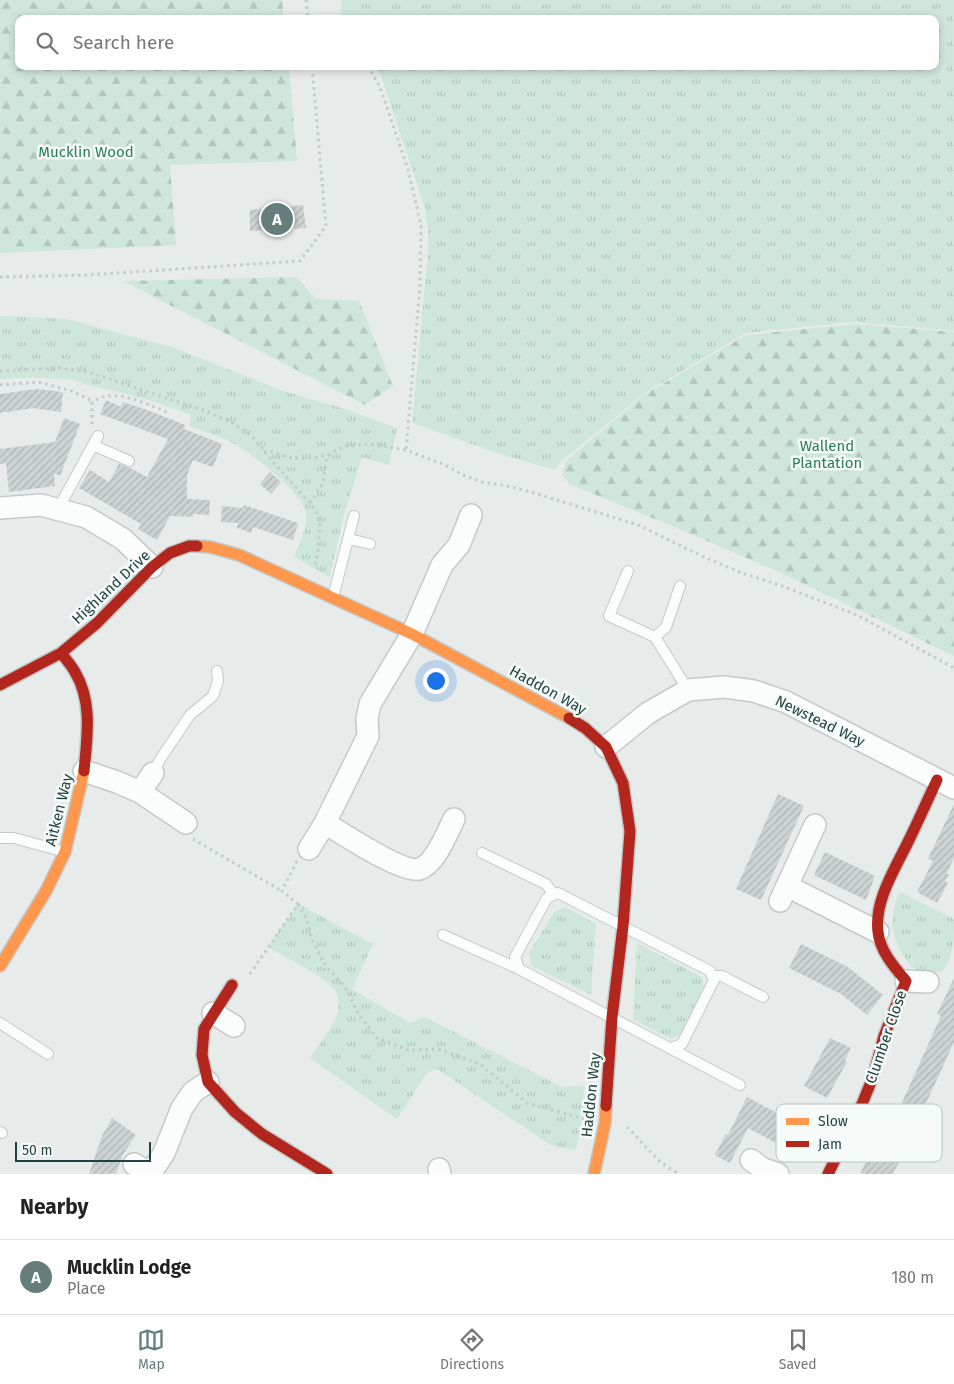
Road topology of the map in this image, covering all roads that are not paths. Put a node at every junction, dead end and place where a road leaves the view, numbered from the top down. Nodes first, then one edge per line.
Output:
1 (128, 461) dead end
2 (0, 508) edge
3 (58, 509) junction
4 (354, 516) dead end
5 (464, 520) dead end
6 (349, 539) junction
7 (370, 544) dead end
8 (152, 567) junction
9 (628, 571) dead end
10 (680, 586) dead end
11 (333, 598) junction
12 (412, 634) junction
13 (655, 637) junction
14 (61, 653) junction
15 (218, 671) dead end
16 (0, 685) edge
17 (688, 690) junction
18 (606, 748) junction
19 (84, 771) junction
20 (153, 773) joint
21 (945, 784) edge
22 (140, 792) junction
23 (454, 820) dead end
24 (186, 823) road end
25 (325, 823) junction
26 (815, 825) dead end
27 (0, 838) edge
28 (310, 849) road end
29 (64, 852) junction
30 (482, 853) dead end
31 (554, 895) junction
32 (623, 926) junction
33 (878, 932) junction
34 (443, 935) dead end
35 (0, 966) edge
36 (519, 969) junction
37 (712, 976) junction
38 (906, 981) junction
39 (928, 982) dead end
40 (232, 985) road end
41 (763, 998) dead end
42 (212, 1013) junction
43 (612, 1018) junction
44 (0, 1023) edge
45 (234, 1026) dead end
46 (671, 1048) junction
47 (48, 1054) dead end
48 (208, 1082) junction
49 (740, 1085) dead end
50 (862, 1104) edge
51 (751, 1160) dead end
52 (834, 1162) edge
53 (145, 1171) edge
54 (327, 1174) edge
55 (594, 1174) edge
56 (778, 1174) edge
57 (828, 1174) edge

1 - 3 lane
2 - 3 street
3 - 8 street
4 - 6 lane
5 - 12 street
6 - 7 lane
6 - 11 lane
8 - 11 street, Highland Drive
8 - 14 street, Highland Drive
9 - 13 lane
10 - 13 lane
11 - 12 street, Haddon Way
12 - 18 street, Haddon Way
12 - 25 street
13 - 17 lane
14 - 16 street, Highland Drive
14 - 19 street, Aitken Way
15 - 20 lane
17 - 18 street, Newstead Way
17 - 21 street, Newstead Way
18 - 32 street, Haddon Way
19 - 22 street
19 - 29 street, Aitken Way
20 - 22 street
21 - 33 street, Clumber Close
22 - 24 street
23 - 25 street
25 - 28 street
26 - 33 street
27 - 29 lane
29 - 35 street, Aitken Way
30 - 31 lane
31 - 32 lane
31 - 36 lane
32 - 37 lane
32 - 43 street, Haddon Way
33 - 38 street, Clumber Close
34 - 36 lane
36 - 43 lane
37 - 41 lane
37 - 46 lane
38 - 39 street, Clumber Close
38 - 50 street, Clumber Close
40 - 42 street
42 - 45 street
42 - 48 street
43 - 46 lane
43 - 55 street, Haddon Way
44 - 47 lane
46 - 49 lane
48 - 53 street
48 - 54 street
51 - 56 street
52 - 57 street, Clumber Close

